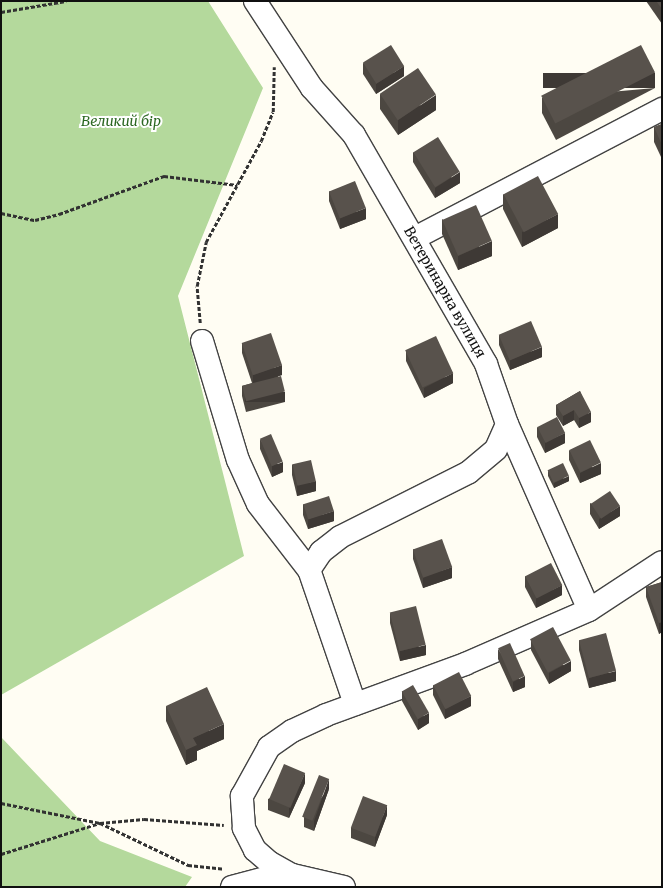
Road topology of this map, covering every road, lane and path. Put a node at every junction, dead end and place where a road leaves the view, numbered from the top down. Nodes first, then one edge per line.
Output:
1 (66, 1) edge
2 (255, 1) edge
3 (1, 12) edge
4 (273, 63) dead end
5 (662, 109) edge
6 (238, 185) junction
7 (1, 213) edge
8 (415, 238) junction
9 (202, 341) joint
10 (507, 424) junction
11 (662, 562) edge
12 (309, 570) junction
13 (589, 610) junction
14 (355, 704) junction
15 (1, 803) edge
16 (100, 823) junction
17 (244, 828) junction
18 (1, 854) edge
19 (229, 878) edge
20 (288, 881) edge
21 (344, 887) edge

1 - 3 path
2 - 8 street, Ветеринарна вулиця
4 - 6 path
5 - 8 street
6 - 7 path
6 - 9 path
8 - 10 street, Ветеринарна вулиця
9 - 12 street
10 - 12 street
10 - 13 street, Ветеринарна вулиця
11 - 13 street
12 - 14 street
13 - 14 street
14 - 17 street
15 - 16 path
16 - 17 path
16 - 18 path
16 - 19 path
17 - 20 street
19 - 20 street
20 - 21 street

